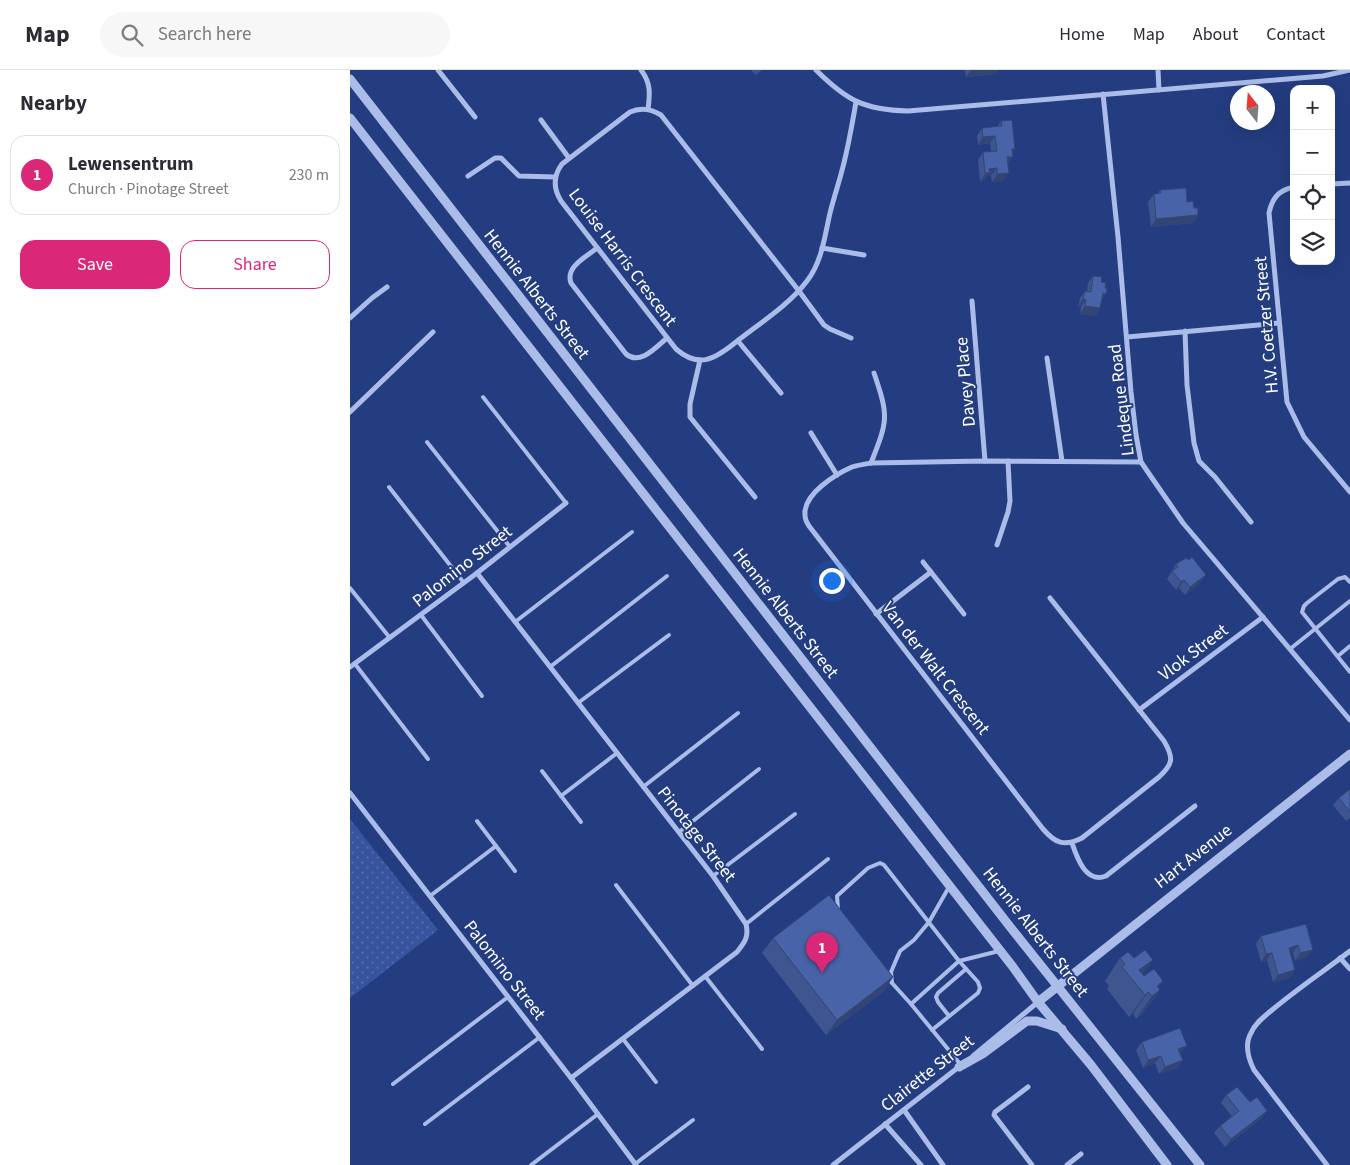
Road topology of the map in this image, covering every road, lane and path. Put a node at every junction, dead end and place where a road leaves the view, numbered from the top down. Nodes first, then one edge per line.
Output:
1 (438, 70) edge
2 (641, 70) edge
3 (816, 70) edge
4 (1158, 70) edge
5 (1350, 70) edge
6 (350, 79) edge
7 (1159, 90) junction
8 (1103, 94) junction
9 (856, 102) junction
10 (648, 109) junction
11 (475, 117) dead end
12 (350, 118) edge
13 (541, 120) dead end
14 (570, 158) junction
15 (468, 176) dead end
16 (555, 176) junction
17 (1350, 183) edge
18 (1335, 184) edge
19 (1290, 188) edge
20 (597, 248) junction
21 (822, 248) junction
22 (864, 255) dead end
23 (387, 287) dead end
24 (799, 291) junction
25 (972, 301) dead end
26 (350, 318) edge
27 (1279, 323) junction
28 (1185, 331) junction
29 (433, 332) dead end
30 (1127, 337) junction
31 (667, 338) junction
32 (851, 338) dead end
33 (738, 341) junction
34 (1047, 358) dead end
35 (700, 360) junction
36 (874, 373) dead end
37 (781, 393) dead end
38 (483, 398) dead end
39 (350, 412) edge
40 (811, 433) dead end
41 (426, 442) dead end
42 (985, 461) junction
43 (1008, 461) junction
44 (1062, 461) junction
45 (1141, 462) junction
46 (871, 463) junction
47 (837, 476) junction
48 (389, 486) dead end
49 (1350, 492) edge
50 (756, 497) dead end
51 (566, 503) joint
52 (1251, 522) dead end
53 (632, 532) dead end
54 (998, 545) dead end
55 (510, 547) junction
56 (923, 562) dead end
57 (931, 572) junction
58 (477, 574) junction
59 (667, 576) dead end
60 (1350, 582) edge
61 (464, 583) junction
62 (350, 588) edge
63 (1050, 598) dead end
64 (1350, 601) edge
65 (876, 614) junction
66 (964, 614) dead end
67 (421, 615) junction
68 (1263, 618) junction
69 (515, 622) junction
70 (1315, 629) junction
71 (669, 635) dead end
72 (390, 638) junction
73 (1350, 646) edge
74 (1290, 649) junction
75 (1338, 656) junction
76 (355, 664) junction
77 (550, 667) junction
78 (350, 668) edge
79 (1350, 672) edge
80 (482, 696) dead end
81 (578, 703) junction
82 (1139, 710) junction
83 (738, 713) dead end
84 (1350, 720) edge
85 (617, 753) junction
86 (1350, 754) edge
87 (428, 759) dead end
88 (759, 769) dead end
89 (542, 771) dead end
90 (643, 786) junction
91 (350, 792) edge
92 (561, 796) junction
93 (1195, 806) dead end
94 (795, 814) dead end
95 (477, 821) dead end
96 (581, 822) dead end
97 (678, 832) junction
98 (1072, 843) junction
99 (496, 846) junction
100 (828, 859) dead end
101 (515, 871) dead end
102 (713, 876) junction
103 (616, 885) dead end
104 (949, 887) junction
105 (430, 896) junction
106 (842, 916) edge
107 (929, 922) junction
108 (746, 924) junction
109 (1000, 951) junction
110 (1350, 951) edge
111 (1340, 958) junction
112 (959, 961) junction
113 (966, 969) junction
114 (1350, 969) edge
115 (882, 971) edge
116 (705, 976) junction
117 (892, 983) junction
118 (693, 986) junction
119 (1058, 986) junction
120 (508, 996) junction
121 (1038, 1002) junction
122 (911, 1004) junction
123 (950, 1016) junction
124 (1062, 1029) junction
125 (932, 1030) junction
126 (540, 1037) junction
127 (623, 1039) junction
128 (762, 1049) dead end
129 (960, 1066) junction
130 (571, 1078) junction
131 (656, 1082) dead end
132 (393, 1084) dead end
133 (1028, 1086) dead end
134 (904, 1110) junction
135 (598, 1114) junction
136 (693, 1120) dead end
137 (425, 1124) dead end
138 (885, 1124) junction
139 (1081, 1154) dead end
140 (531, 1165) edge
141 (636, 1165) edge
142 (833, 1165) edge
143 (921, 1165) edge
144 (943, 1165) edge
145 (1032, 1165) edge
146 (1067, 1165) edge
147 (1167, 1165) edge
148 (1200, 1165) edge
149 (1327, 1165) edge

1 - 11 street
2 - 10 street
3 - 9 street
4 - 7 street
5 - 7 street
6 - 119 street, Hennie Alberts Street
7 - 8 street
8 - 9 street
8 - 30 street, Lindeque Road
9 - 21 street
10 - 14 street, Louise Harris Crescent
10 - 24 street
12 - 104 street
13 - 14 street
14 - 16 street, Louise Harris Crescent
15 - 16 street
16 - 20 street, Louise Harris Crescent
17 - 18 street
19 - 27 street, H.V. Coetzer Street
20 - 31 street, Louise Harris Crescent
20 - 31 street
21 - 22 street
21 - 24 street
23 - 26 street
24 - 32 street
24 - 33 street
25 - 42 street, Davey Place
27 - 28 street
27 - 49 street, H.V. Coetzer Street
28 - 30 street
28 - 52 street
29 - 39 street
30 - 45 street, Lindeque Road
31 - 35 street, Louise Harris Crescent
33 - 35 street
33 - 37 street
34 - 44 street
35 - 50 street
36 - 46 street
38 - 51 lane
40 - 47 street
41 - 55 lane
42 - 43 street, Van der Walt Crescent
42 - 46 street, Van der Walt Crescent
43 - 44 street, Van der Walt Crescent
43 - 54 street
44 - 45 street, Van der Walt Crescent
45 - 68 street, Lindeque Road
46 - 47 street, Van der Walt Crescent
47 - 65 street, Van der Walt Crescent
48 - 61 lane
51 - 55 street, Palomino Street
53 - 69 lane
55 - 58 street, Palomino Street
56 - 57 street
57 - 65 street
57 - 66 street
58 - 61 street, Palomino Street
58 - 69 street, Pinotage Street
59 - 77 lane
60 - 70 lane
61 - 67 street, Palomino Street
62 - 72 lane
63 - 82 street
64 - 70 lane
65 - 98 street, Van der Walt Crescent
67 - 72 street, Palomino Street
67 - 80 lane
68 - 74 street, Lindeque Road
68 - 82 street, Vlok Street
69 - 77 street, Pinotage Street
70 - 74 lane
70 - 75 lane
71 - 81 lane
72 - 76 street, Palomino Street
73 - 75 lane
74 - 84 street, Lindeque Road
75 - 79 lane
76 - 78 street, Palomino Street
76 - 87 lane
77 - 81 street, Pinotage Street
81 - 85 street, Pinotage Street
82 - 98 street
83 - 90 lane
85 - 90 street, Pinotage Street
85 - 92 lane
86 - 119 street, Hart Avenue
88 - 97 lane
89 - 92 lane
90 - 97 street, Pinotage Street
91 - 105 street, Palomino Street
92 - 96 lane
93 - 98 street
94 - 102 lane
95 - 99 lane
97 - 102 street, Pinotage Street
99 - 101 lane
99 - 105 lane
100 - 108 lane
102 - 108 street, Pinotage Street
103 - 118 lane
104 - 107 lane
104 - 109 street
105 - 120 street, Palomino Street
106 - 107 lane
107 - 112 lane
107 - 117 lane
108 - 116 street
109 - 112 lane
109 - 121 street
110 - 111 street
111 - 114 street
111 - 149 street
112 - 113 lane
112 - 122 lane
113 - 123 lane
113 - 123 lane
115 - 117 lane
116 - 118 street
116 - 128 lane
117 - 122 lane
118 - 127 street
119 - 121 street, Hart Avenue
119 - 148 street, Hennie Alberts Street
120 - 126 street, Palomino Street
120 - 132 lane
121 - 124 street
121 - 129 street, Clairette Street
122 - 125 lane
123 - 125 lane
124 - 129 street
124 - 147 street
125 - 129 lane
126 - 130 street, Palomino Street
126 - 137 lane
127 - 130 street
127 - 131 lane
129 - 134 street, Clairette Street
130 - 135 street, Palomino Street
133 - 145 street
134 - 138 street, Clairette Street
134 - 144 street
135 - 140 lane
135 - 141 street, Palomino Street
136 - 141 lane
138 - 142 street, Clairette Street
138 - 143 street
139 - 146 street

